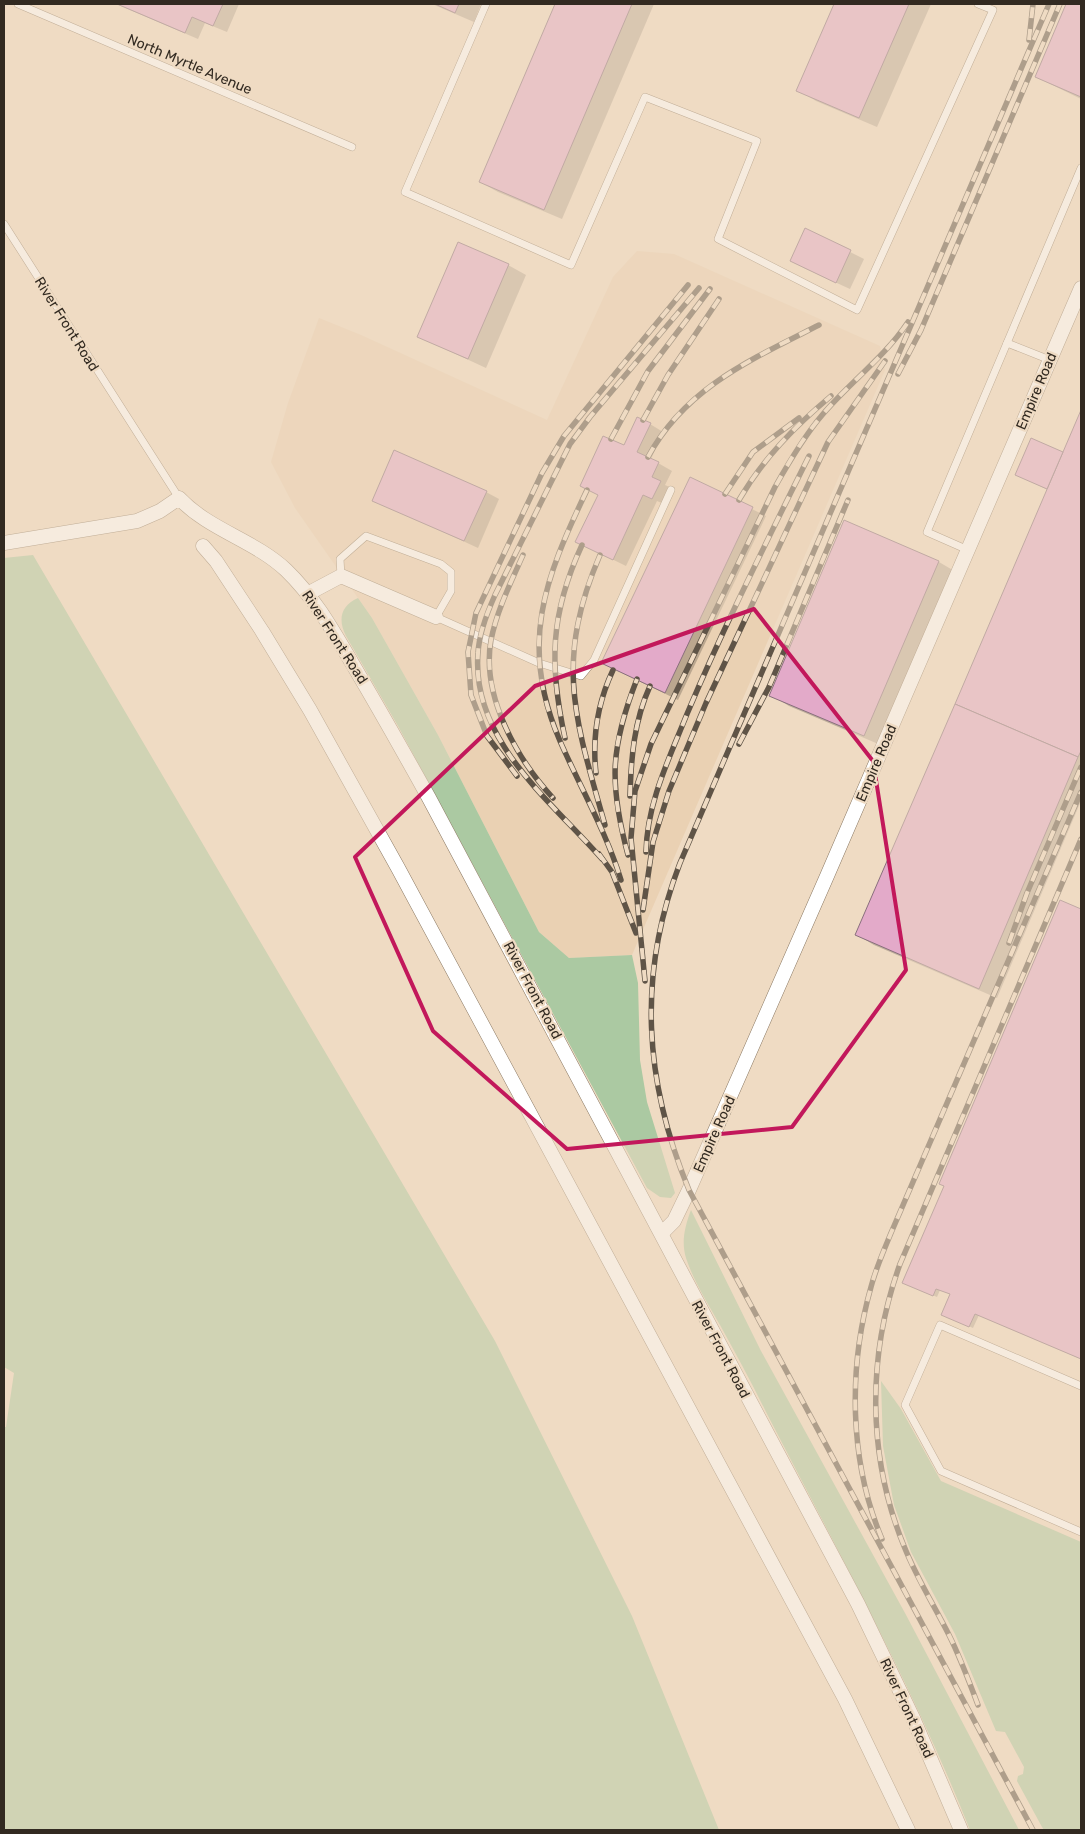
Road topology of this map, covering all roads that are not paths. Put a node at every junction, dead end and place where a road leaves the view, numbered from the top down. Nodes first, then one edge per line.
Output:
1 (18, 4) edge
2 (486, 4) edge
3 (978, 4) edge
4 (352, 147) dead end
5 (1081, 168) edge
6 (4, 224) edge
7 (1081, 288) edge
8 (1007, 343) junction
9 (1050, 360) junction
10 (671, 490) dead end
11 (179, 498) junction
12 (4, 543) edge
13 (203, 546) dead end
14 (968, 550) junction
15 (341, 576) junction
16 (309, 593) junction
17 (436, 617) junction
18 (662, 1233) junction
19 (1081, 1386) edge
20 (1081, 1532) edge
21 (908, 1830) edge
22 (961, 1830) edge

1 - 4 lane, North Myrtle Avenue
2 - 3 lane
5 - 8 lane
6 - 11 lane, River Front Road
7 - 9 street, Empire Road
8 - 9 lane
8 - 14 lane
9 - 14 street, Empire Road
10 - 17 lane
11 - 12 street
11 - 16 street, River Front Road
13 - 21 street
14 - 18 street, Empire Road
15 - 16 street
15 - 17 street
15 - 17 lane
16 - 18 street, River Front Road
18 - 22 street, River Front Road
19 - 20 lane

